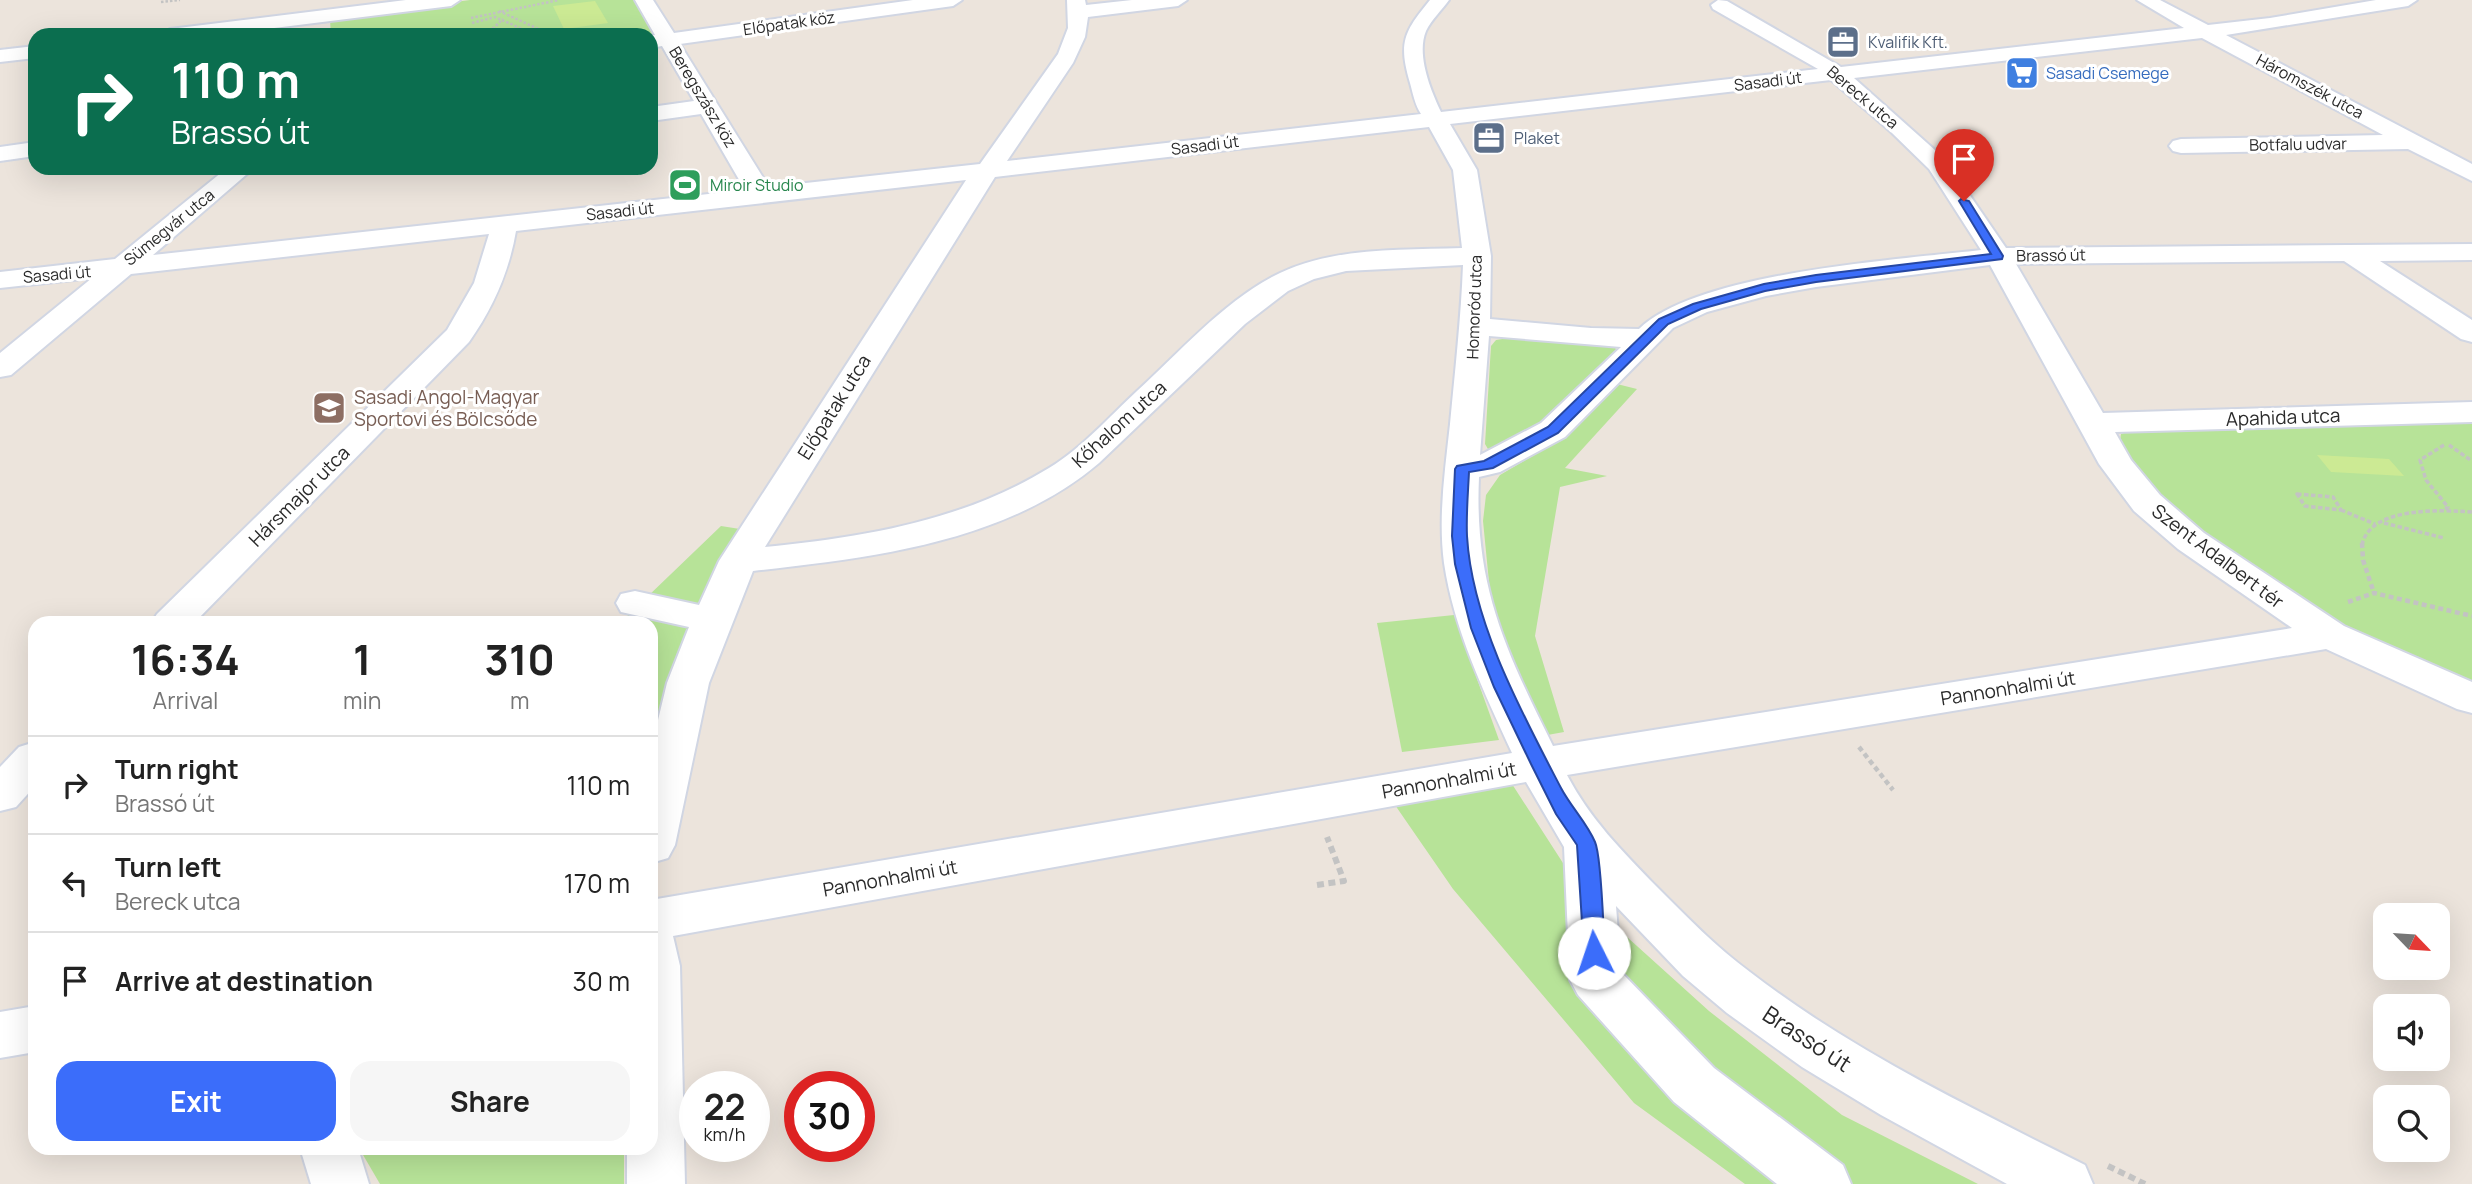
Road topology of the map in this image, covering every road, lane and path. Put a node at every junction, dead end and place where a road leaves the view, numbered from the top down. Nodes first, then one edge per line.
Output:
1 (180, 0) edge
2 (451, 0) edge
3 (644, 0) edge
4 (953, 0) edge
5 (1178, 0) edge
6 (1440, 0) edge
7 (2146, 0) edge
8 (2408, 0) edge
9 (1748, 1) edge
10 (161, 2) dead end
11 (1077, 6) edge
12 (498, 11) dead end
13 (315, 17) edge
14 (504, 19) junction
15 (471, 23) dead end
16 (226, 28) edge
17 (494, 28) edge
18 (522, 28) edge
19 (536, 28) edge
20 (649, 28) edge
21 (2205, 30) junction
22 (658, 37) edge
23 (658, 46) edge
24 (28, 53) edge
25 (0, 56) edge
26 (1836, 73) junction
27 (709, 106) junction
28 (658, 113) edge
29 (1434, 120) junction
30 (2420, 145) junction
31 (2181, 146) dead end
32 (2472, 147) edge
33 (28, 150) edge
34 (0, 154) edge
35 (988, 170) junction
36 (2472, 174) edge
37 (233, 175) edge
38 (761, 195) junction
39 (504, 224) junction
40 (2348, 252) junction
41 (2472, 252) edge
42 (1477, 256) junction
43 (1998, 256) junction
44 (120, 268) junction
45 (0, 279) edge
46 (1475, 327) junction
47 (2472, 333) edge
48 (1645, 338) junction
49 (0, 368) edge
50 (2472, 412) edge
51 (2094, 423) junction
52 (2448, 444) dead end
53 (1462, 469) junction
54 (2444, 509) junction
55 (2341, 510) junction
56 (2472, 512) edge
57 (2382, 522) junction
58 (2376, 525) junction
59 (2444, 538) dead end
60 (738, 561) junction
61 (635, 603) dead end
62 (178, 616) edge
63 (2472, 616) edge
64 (712, 620) junction
65 (2330, 635) junction
66 (2472, 699) edge
67 (1835, 716) junction
68 (1540, 764) junction
69 (28, 765) edge
70 (1893, 790) dead end
71 (0, 795) edge
72 (1315, 803) junction
73 (658, 814) edge
74 (1587, 844) junction
75 (1317, 886) dead end
76 (658, 919) edge
77 (28, 1030) edge
78 (0, 1035) edge
79 (331, 1155) edge
80 (656, 1155) edge
81 (2080, 1172) edge
82 (340, 1184) edge
83 (656, 1184) edge
84 (1822, 1184) edge
85 (2145, 1184) edge

1 - 10 path
2 - 13 street
3 - 20 street, Beregszász köz
4 - 22 street, Előpatak köz
5 - 11 street
6 - 29 street, Homoród utca
7 - 21 street, Háromszék utca
8 - 21 street, Sasadi út
9 - 26 street, Bereck utca
11 - 35 street, Előpatak utca
12 - 19 path
13 - 16 street
14 - 15 path
14 - 17 path
14 - 18 path
21 - 26 street, Sasadi út
21 - 30 street, Háromszék utca
23 - 27 street, Beregszász köz
24 - 25 street
26 - 29 street, Sasadi út
26 - 43 street, Bereck utca
27 - 28 street
27 - 38 street, Beregszász köz
29 - 35 street, Sasadi út
29 - 42 street, Homoród utca
30 - 31 street, Botfalu udvar
30 - 32 street, Botfalu udvar
30 - 36 street, Háromszék utca
33 - 34 street
35 - 38 street, Sasadi út
35 - 60 street, Előpatak utca
37 - 44 street, Sümegvár utca
38 - 39 street, Sasadi út
39 - 44 street, Sasadi út
39 - 62 street, Hársmajor utca
40 - 41 street, Brassó út
40 - 43 street, Brassó út
40 - 47 street
42 - 46 street, Homoród utca
42 - 60 street, Kőhalom utca
43 - 48 street, Brassó út
43 - 51 street, Szent Adalbert tér
44 - 45 street, Sasadi út
44 - 49 street, Sümegvár utca
46 - 48 street
46 - 53 street, Homoród utca
48 - 53 street, Brassó út
50 - 51 street, Apahida utca
51 - 65 street, Szent Adalbert tér
52 - 54 path
53 - 68 street, Brassó út
54 - 56 path
54 - 57 path
55 - 55 path
55 - 58 path
57 - 58 path
57 - 59 path
58 - 63 path
60 - 64 street, Előpatak utca
61 - 64 street
64 - 73 street, Előpatak utca
65 - 66 street, Szent Adalbert tér
65 - 67 street, Pannonhalmi út
67 - 68 street, Pannonhalmi út
67 - 70 path
68 - 72 street, Pannonhalmi út
68 - 74 street, Brassó út
69 - 71 street
72 - 75 path
72 - 76 street, Pannonhalmi út
74 - 81 street, Brassó út
74 - 84 street
77 - 78 street
79 - 82 street
80 - 83 street
81 - 85 path

